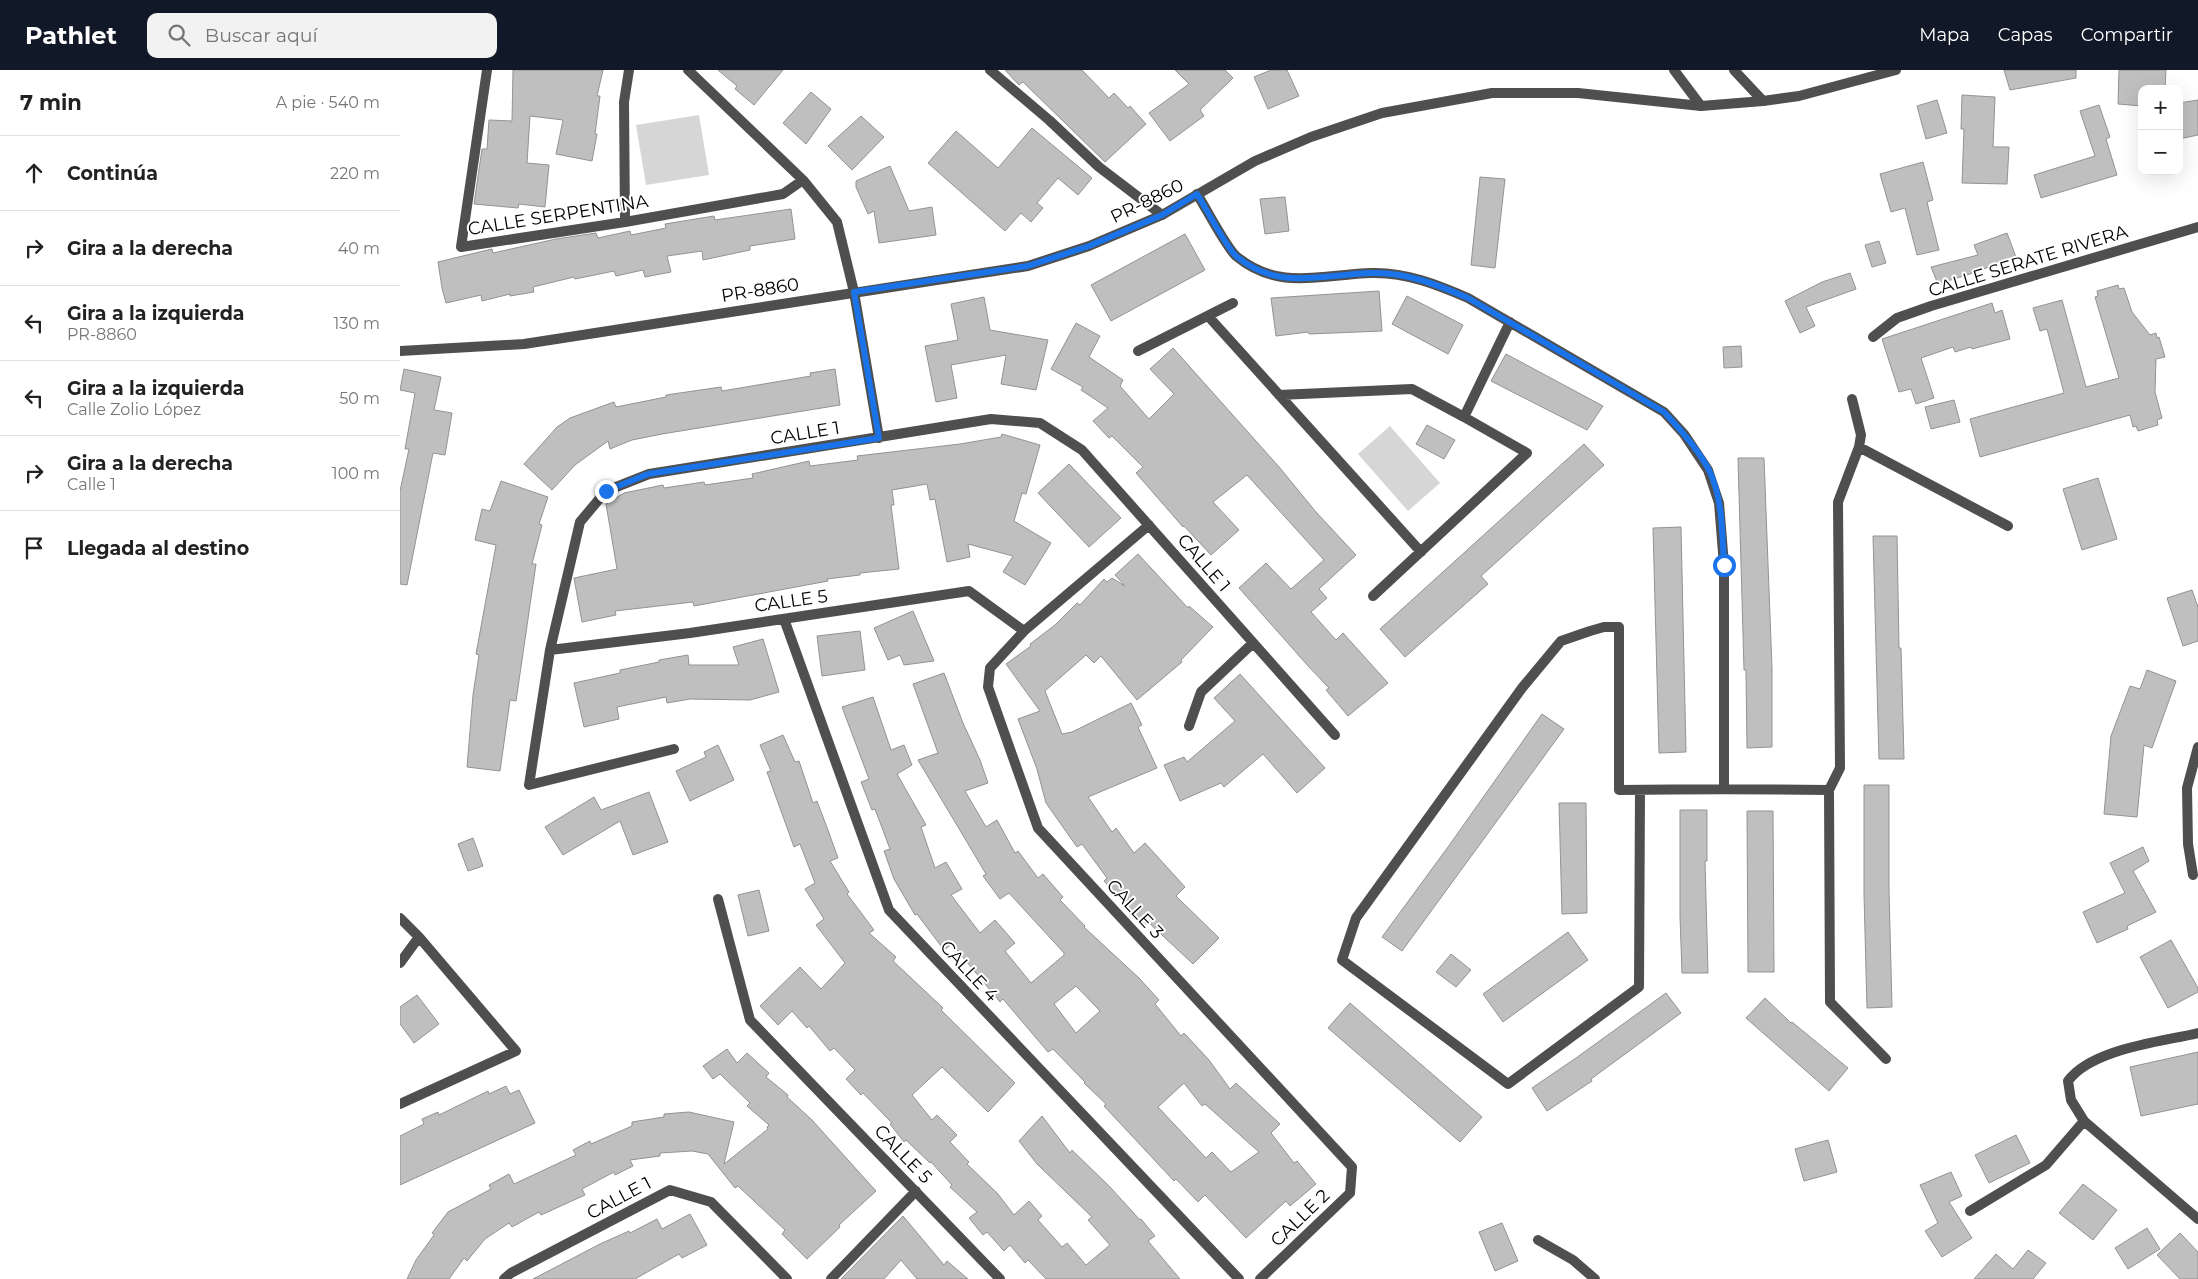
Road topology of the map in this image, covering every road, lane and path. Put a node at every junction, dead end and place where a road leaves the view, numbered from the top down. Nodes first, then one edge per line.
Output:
1 (487, 70) edge
2 (629, 70) edge
3 (688, 70) edge
4 (990, 70) edge
5 (1674, 70) edge
6 (1734, 70) edge
7 (1896, 70) edge
8 (1763, 101) junction
9 (1701, 106) junction
10 (802, 180) junction
11 (1197, 194) junction
12 (1162, 215) junction
13 (625, 222) junction
14 (2198, 227) edge
15 (854, 292) junction
16 (1233, 303) dead end
17 (1208, 316) junction
18 (1510, 322) junction
19 (1873, 337) dead end
20 (400, 351) edge
21 (1138, 351) dead end
22 (1279, 394) junction
23 (1852, 398) dead end
24 (1464, 417) junction
25 (879, 438) junction
26 (1859, 447) junction
27 (1149, 525) junction
28 (2008, 526) dead end
29 (1421, 552) junction
30 (1373, 596) dead end
31 (784, 618) junction
32 (1024, 630) junction
33 (1253, 644) junction
34 (550, 650) junction
35 (1190, 726) dead end
36 (1335, 735) dead end
37 (2198, 747) edge
38 (674, 749) dead end
39 (1724, 789) junction
40 (1640, 790) junction
41 (1829, 790) junction
42 (2193, 875) dead end
43 (718, 899) dead end
44 (400, 918) edge
45 (419, 937) junction
46 (400, 963) edge
47 (2198, 1033) edge
48 (1886, 1058) dead end
49 (400, 1104) edge
50 (2084, 1121) junction
51 (1351, 1176) joint
52 (916, 1191) junction
53 (1970, 1211) dead end
54 (2198, 1219) edge
55 (1538, 1240) dead end
56 (504, 1279) edge
57 (787, 1279) edge
58 (831, 1279) edge
59 (1000, 1279) edge
60 (1239, 1279) edge
61 (1260, 1279) edge
62 (1595, 1279) edge

1 - 13 street, CALLE SERPENTINA
2 - 13 street
3 - 10 street
4 - 12 street
5 - 9 street
6 - 8 street
7 - 8 street, PR-8860 / PR-8860
8 - 9 street, PR-8860 / PR-8860
9 - 11 street, PR-8860 / PR-8860
10 - 13 street, CALLE SERPENTINA
10 - 15 street
11 - 12 street, PR-8860 / PR-8860
11 - 18 street
12 - 15 street, PR-8860 / PR-8860
14 - 19 street, CALLE SERATE RIVERA
15 - 20 street, PR-8860 / PR-8860
15 - 25 street
16 - 17 street
17 - 21 street
17 - 22 street
18 - 24 street
18 - 39 street
22 - 24 street
22 - 29 street
23 - 26 street
24 - 29 street
25 - 27 street, CALLE 1
25 - 34 street, CALLE 1
26 - 28 street
26 - 41 street
27 - 32 street, CALLE 3
27 - 33 street, CALLE 1
29 - 30 street
31 - 32 street, CALLE 5
31 - 34 street, CALLE 5
31 - 60 street, CALLE 4
32 - 51 street, CALLE 3
33 - 35 street
33 - 36 street, CALLE 1
34 - 38 street, CALLE 1
37 - 42 street
39 - 40 street
39 - 41 street
40 - 40 street
41 - 48 street
43 - 52 street, CALLE 5
44 - 45 street
45 - 46 street
45 - 49 street
47 - 50 street
50 - 53 street
50 - 54 street
51 - 61 street, CALLE 2
52 - 58 street
52 - 59 street, CALLE 5
55 - 62 street
56 - 57 street, CALLE 1

